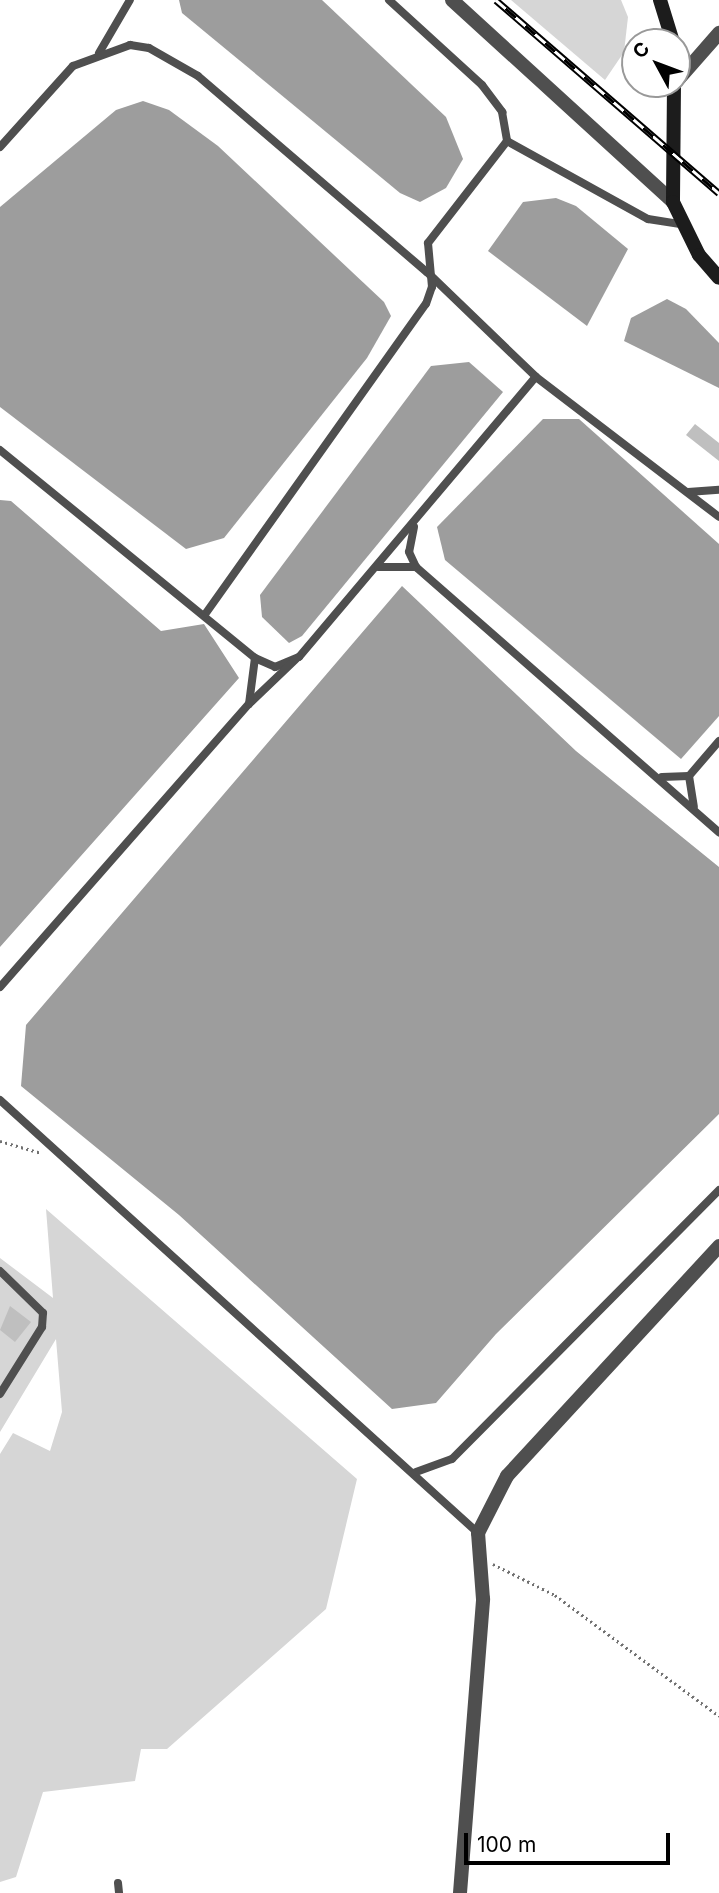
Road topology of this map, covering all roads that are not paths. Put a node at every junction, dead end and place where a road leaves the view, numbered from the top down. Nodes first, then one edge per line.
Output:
1 (130, 0) edge
2 (389, 0) edge
3 (452, 0) edge
4 (660, 0) edge
5 (669, 28) edge
6 (719, 33) edge
7 (99, 53) junction
8 (691, 65) edge
9 (675, 98) edge
10 (507, 141) junction
11 (0, 147) edge
12 (673, 202) junction
13 (684, 226) junction
14 (428, 272) junction
15 (719, 278) edge
16 (536, 377) junction
17 (0, 450) edge
18 (719, 490) edge
19 (688, 492) junction
20 (719, 517) edge
21 (415, 524) junction
22 (377, 567) junction
23 (416, 567) junction
24 (206, 613) junction
25 (299, 657) junction
26 (255, 658) junction
27 (249, 704) junction
28 (719, 741) edge
29 (689, 776) junction
30 (659, 777) junction
31 (694, 808) junction
32 (719, 832) edge
33 (0, 987) edge
34 (0, 1100) edge
35 (719, 1190) edge
36 (719, 1246) edge
37 (0, 1271) edge
38 (0, 1394) edge
39 (416, 1472) junction
40 (478, 1534) junction
41 (118, 1883) dead end
42 (119, 1893) edge
43 (460, 1893) edge

1 - 7 lane
2 - 10 lane
3 - 12 street
4 - 5 street
6 - 8 street
7 - 11 lane
7 - 14 lane
9 - 12 street
10 - 13 lane
10 - 14 lane
12 - 13 street
13 - 15 street
14 - 16 lane
14 - 24 lane
16 - 19 lane
16 - 21 lane
17 - 24 lane
18 - 19 lane
19 - 20 lane
21 - 22 lane
21 - 23 lane
22 - 23 lane
22 - 25 lane
23 - 30 lane
24 - 26 lane
25 - 26 lane
25 - 27 lane
26 - 27 lane
27 - 33 lane
28 - 29 lane
29 - 30 lane
29 - 31 lane
30 - 31 lane
31 - 32 lane
34 - 39 lane
35 - 39 lane
36 - 40 street
37 - 38 lane
39 - 40 lane
40 - 43 street
41 - 42 lane

